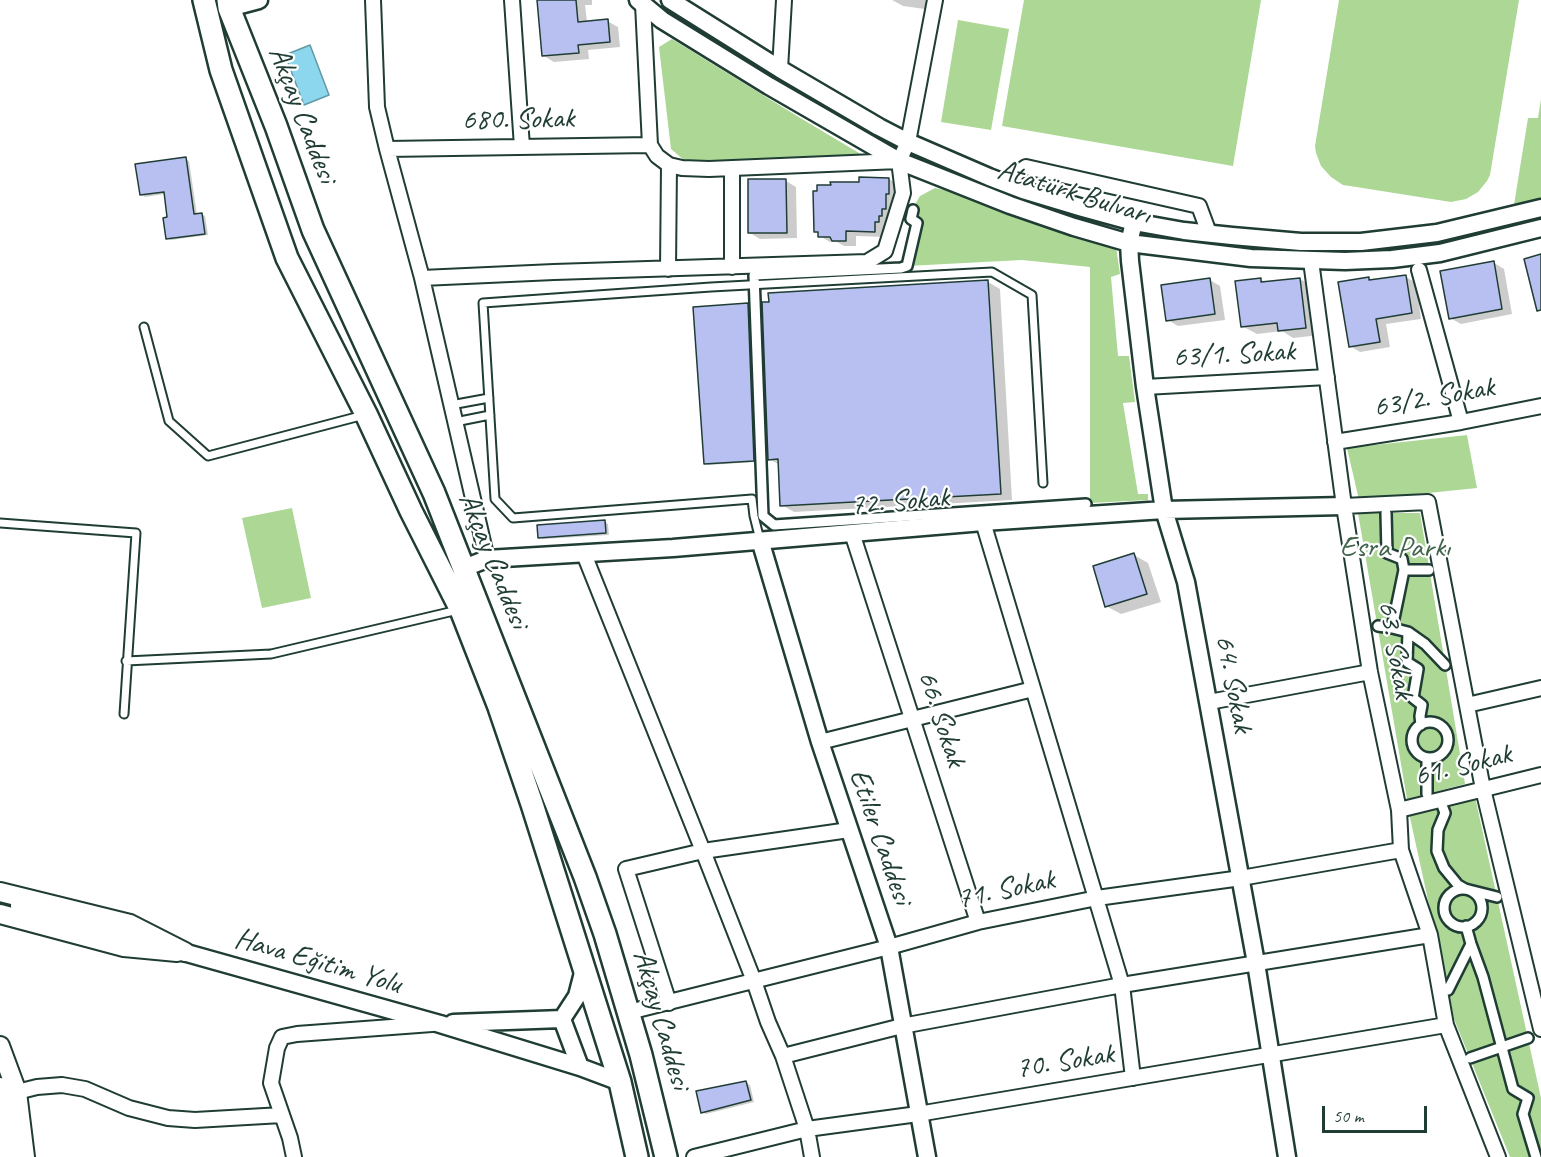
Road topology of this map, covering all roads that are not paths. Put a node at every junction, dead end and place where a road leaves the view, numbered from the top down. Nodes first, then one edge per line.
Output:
1 (204, 0) edge
2 (259, 0) edge
3 (373, 0) edge
4 (512, 0) edge
5 (670, 0) edge
6 (784, 0) edge
7 (935, 0) edge
8 (640, 2) edge
9 (229, 4) edge
10 (780, 69) junction
11 (908, 142) junction
12 (650, 145) junction
13 (522, 147) junction
14 (387, 149) junction
15 (899, 161) junction
16 (669, 165) junction
17 (732, 168) junction
18 (1008, 184) junction
19 (1541, 208) edge
20 (913, 210) dead end
21 (1134, 222) junction
22 (1541, 228) edge
23 (1209, 233) junction
24 (1130, 243) junction
25 (1311, 261) junction
26 (732, 267) junction
27 (668, 269) junction
28 (1419, 270) dead end
29 (422, 278) junction
30 (754, 285) junction
31 (144, 327) dead end
32 (1327, 377) junction
33 (1145, 387) junction
34 (489, 398) junction
35 (451, 405) junction
36 (1541, 406) edge
37 (366, 414) junction
38 (490, 415) junction
39 (455, 422) junction
40 (1461, 422) junction
41 (1335, 442) junction
42 (1043, 483) dead end
43 (1086, 504) dead end
44 (1344, 506) junction
45 (1164, 510) junction
46 (1386, 513) dead end
47 (983, 522) junction
48 (0, 523) edge
49 (852, 533) junction
50 (760, 540) junction
51 (584, 554) junction
52 (487, 559) junction
53 (464, 567) junction
54 (1404, 570) junction
55 (1429, 570) dead end
56 (460, 610) junction
57 (1377, 626) dead end
58 (1392, 628) junction
59 (1408, 632) junction
60 (126, 661) junction
61 (1445, 665) dead end
62 (1370, 672) junction
63 (1541, 688) edge
64 (1033, 689) junction
65 (1209, 702) junction
66 (1467, 705) junction
67 (124, 714) dead end
68 (913, 719) junction
69 (1421, 725) junction
70 (820, 742) junction
71 (1427, 758) junction
72 (1541, 775) edge
73 (1483, 789) junction
74 (1427, 794) dead end
75 (1442, 805) dead end
76 (1399, 810) junction
77 (849, 830) junction
78 (1401, 850) junction
79 (704, 851) junction
80 (1241, 878) junction
81 (1465, 889) junction
82 (0, 892) edge
83 (1497, 897) dead end
84 (1097, 898) junction
85 (0, 901) edge
86 (0, 914) edge
87 (978, 922) junction
88 (1466, 926) junction
89 (1430, 935) junction
90 (1471, 944) junction
91 (889, 947) junction
92 (185, 952) junction
93 (1257, 963) junction
94 (584, 969) junction
95 (1534, 973) edge
96 (754, 981) junction
97 (1122, 985) junction
98 (1448, 990) dead end
99 (669, 1003) junction
100 (629, 1012) junction
101 (562, 1019) junction
102 (440, 1024) junction
103 (902, 1026) junction
104 (1446, 1026) junction
105 (1541, 1029) edge
106 (1528, 1038) dead end
107 (0, 1046) edge
108 (1502, 1046) junction
109 (1271, 1055) junction
110 (783, 1056) junction
111 (1470, 1058) dead end
112 (580, 1067) junction
113 (1132, 1078) junction
114 (620, 1082) junction
115 (8, 1090) edge
116 (918, 1114) junction
117 (282, 1115) junction
118 (807, 1129) junction
119 (9, 1157) edge
120 (25, 1157) edge
121 (294, 1157) edge
122 (637, 1157) edge
123 (666, 1157) edge
124 (694, 1157) edge
125 (812, 1157) edge
126 (927, 1157) edge
127 (1287, 1157) edge
128 (1498, 1157) edge
129 (1536, 1157) edge

1 - 37 highway, Akçay Caddesi
2 - 9 street
3 - 14 street
4 - 13 street
5 - 10 street, Atatürk Bulvarı
6 - 10 street
7 - 11 street
8 - 12 street
8 - 15 street, Atatürk Bulvarı
9 - 53 highway, Akçay Caddesi
10 - 11 street, Atatürk Bulvarı
11 - 15 street
11 - 18 street, Atatürk Bulvarı
12 - 13 street, 680. Sokak
12 - 16 street
13 - 14 street, 680. Sokak
14 - 29 street
15 - 17 street
15 - 24 street, Atatürk Bulvarı
15 - 26 street
16 - 17 street
16 - 27 street
17 - 26 street
18 - 21 street, Atatürk Bulvarı
18 - 23 street
19 - 23 street, Atatürk Bulvarı
20 - 30 street
21 - 23 street, Atatürk Bulvarı
21 - 24 street, 64. Sokak
22 - 25 street, Atatürk Bulvarı
24 - 25 street, Atatürk Bulvarı
24 - 33 street, 64. Sokak
25 - 32 street
26 - 27 street
27 - 29 street
28 - 40 street
29 - 35 street
30 - 34 lane
30 - 42 lane
30 - 43 street
31 - 37 lane
32 - 33 street, 63/1. Sokak
32 - 41 street
33 - 45 street, 64. Sokak
34 - 35 lane
34 - 38 lane
35 - 39 street
36 - 40 street, 63/2. Sokak
37 - 56 highway, Akçay Caddesi
38 - 39 lane
38 - 50 lane
39 - 52 street
40 - 41 street, 63/2. Sokak
41 - 44 street
44 - 45 street, 72. Sokak
44 - 62 street, 63. Sokak
44 - 66 street, 63. Sokak
45 - 47 street, 72. Sokak
45 - 65 street, 64. Sokak
46 - 54 street
47 - 49 street, 72. Sokak
47 - 64 street
48 - 60 lane
49 - 50 street, 72. Sokak
49 - 68 street, 66. Sokak
50 - 51 street, 72. Sokak
50 - 70 street, Etiler Caddesi
51 - 52 street, 72. Sokak
51 - 79 street
52 - 53 street, 72. Sokak
53 - 100 highway, Akçay Caddesi
54 - 55 street
54 - 58 street
56 - 60 lane
56 - 94 highway, Akçay Caddesi
57 - 58 street
58 - 59 street
59 - 61 street
59 - 69 street
60 - 67 lane
62 - 65 street
62 - 76 street, 63. Sokak
63 - 66 street
64 - 68 street
64 - 84 street
65 - 80 street, 64. Sokak
66 - 73 street, 63. Sokak
68 - 70 street
68 - 87 street, 66. Sokak
69 - 71 street
69 - 71 street
70 - 77 street, Etiler Caddesi
71 - 74 street
72 - 73 street, 61. Sokak
73 - 76 street, 61. Sokak
73 - 95 street, 63. Sokak
75 - 81 street
76 - 78 street, 63. Sokak
77 - 79 street
77 - 91 street, Etiler Caddesi
78 - 80 street, 71. Sokak
78 - 89 street, 63. Sokak
79 - 96 street
79 - 99 street
80 - 84 street, 71. Sokak
80 - 93 street, 64. Sokak
81 - 83 street
81 - 88 street
81 - 88 street
82 - 92 main road
84 - 87 street, 71. Sokak
84 - 97 street
85 - 92 street, Hava Eğitim Yolu
86 - 92 main road
87 - 91 street, 71. Sokak
88 - 90 street
89 - 93 street
89 - 104 street, 63. Sokak
90 - 98 street
90 - 108 street
91 - 96 street, 71. Sokak
91 - 103 street, Etiler Caddesi
92 - 102 street, Hava Eğitim Yolu
93 - 97 street
93 - 109 street, 64. Sokak
94 - 101 street
94 - 114 highway, Akçay Caddesi
95 - 105 street, 63. Sokak
96 - 99 street, 71. Sokak
96 - 110 street
97 - 103 street
97 - 113 street
99 - 100 street, 71. Sokak
100 - 123 highway, Akçay Caddesi
101 - 102 street
101 - 112 street
102 - 112 street, Hava Eğitim Yolu
102 - 117 street
103 - 110 street
103 - 116 street, Etiler Caddesi
104 - 109 street, 70. Sokak
104 - 128 street, 63. Sokak
106 - 108 street
107 - 115 main road
108 - 111 street
108 - 129 street
109 - 113 street, 70. Sokak
109 - 127 street, 64. Sokak
110 - 118 street
112 - 114 street, Hava Eğitim Yolu
113 - 116 street, 70. Sokak
114 - 122 highway, Akçay Caddesi
115 - 117 street
115 - 119 main road
115 - 120 main road
116 - 118 street, 70. Sokak
116 - 126 street, Etiler Caddesi
117 - 121 street
118 - 124 street, 70. Sokak
118 - 125 street

